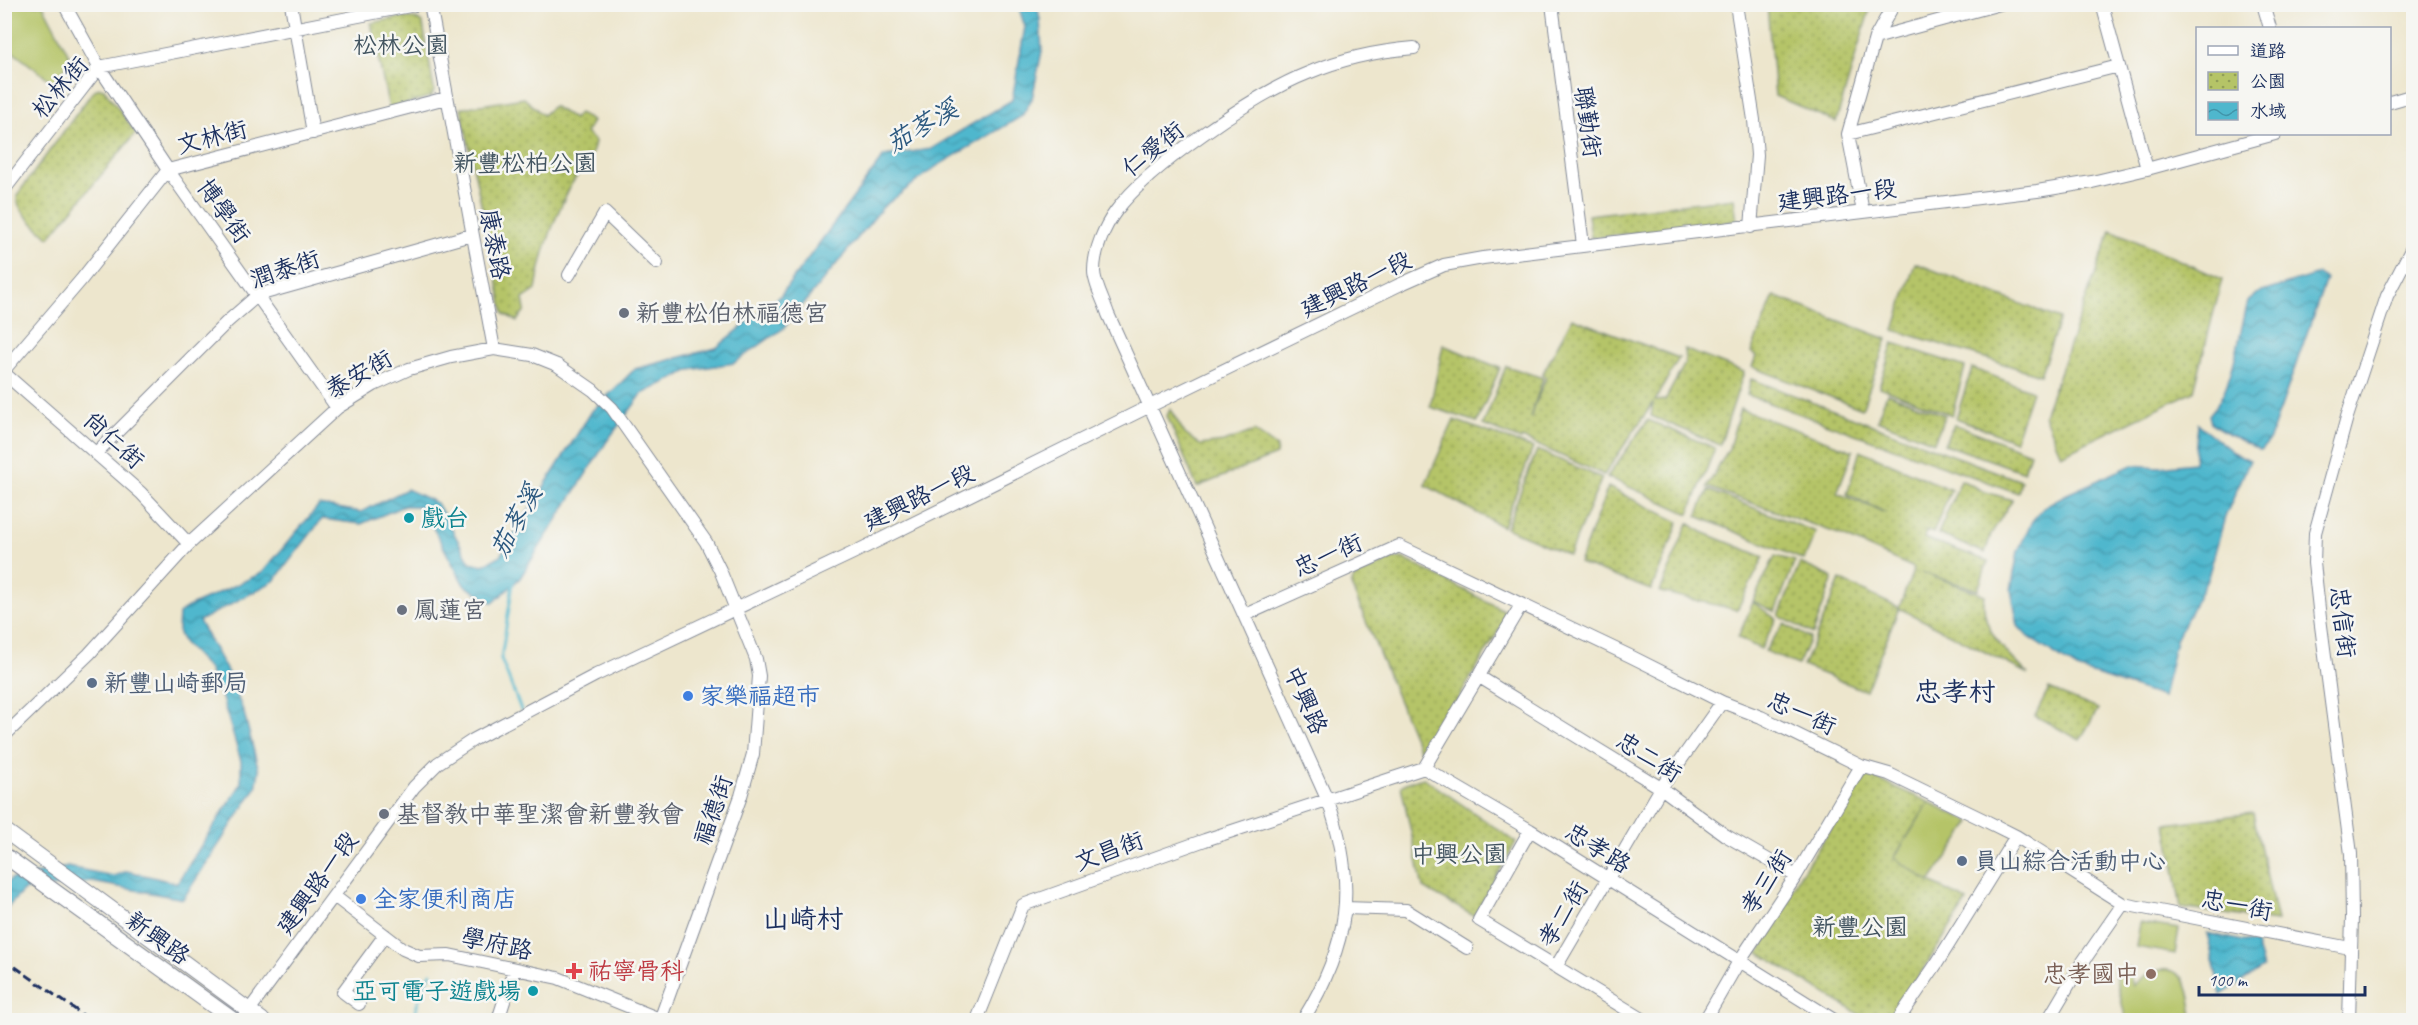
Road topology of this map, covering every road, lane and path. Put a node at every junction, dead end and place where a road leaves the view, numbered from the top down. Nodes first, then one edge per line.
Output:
1 (64, 4) edge
2 (291, 4) edge
3 (420, 4) edge
4 (430, 4) edge
5 (1552, 4) edge
6 (1736, 4) edge
7 (1894, 4) edge
8 (2000, 4) edge
9 (2102, 4) edge
10 (2263, 4) edge
11 (295, 27) junction
12 (2270, 27) edge
13 (1875, 38) junction
14 (1414, 48) dead end
15 (99, 66) junction
16 (2119, 66) junction
17 (2414, 95) edge
18 (446, 98) junction
19 (2391, 102) edge
20 (313, 133) junction
21 (1848, 134) junction
22 (2271, 135) edge
23 (2147, 169) junction
24 (168, 170) junction
25 (4, 190) edge
26 (1863, 212) junction
27 (1751, 227) junction
28 (471, 235) junction
29 (2414, 244) edge
30 (1583, 245) junction
31 (657, 263) dead end
32 (569, 275) dead end
33 (258, 295) junction
34 (494, 350) junction
35 (4, 371) edge
36 (1150, 405) junction
37 (337, 408) junction
38 (97, 452) junction
39 (189, 544) junction
40 (1521, 605) junction
41 (735, 608) junction
42 (1245, 615) junction
43 (1478, 676) junction
44 (1722, 702) junction
45 (4, 736) edge
46 (1861, 766) junction
47 (1424, 768) junction
48 (1661, 788) junction
49 (1328, 801) junction
50 (1530, 830) junction
51 (4, 831) edge
52 (2016, 836) junction
53 (4, 855) edge
54 (1796, 876) junction
55 (1608, 879) junction
56 (334, 896) junction
57 (2123, 904) junction
58 (1345, 908) junction
59 (385, 935) junction
60 (1467, 948) dead end
61 (2350, 948) junction
62 (1738, 963) junction
63 (1556, 967) junction
64 (514, 970) junction
65 (359, 1004) dead end
66 (251, 1017) edge
67 (233, 1020) edge
68 (498, 1020) edge
69 (661, 1020) edge
70 (977, 1020) edge
71 (1303, 1020) edge
72 (1644, 1020) edge
73 (1705, 1020) edge
74 (1834, 1020) edge
75 (1898, 1020) edge
76 (2048, 1020) edge
77 (2349, 1020) edge

1 - 15 street, 博學街
2 - 11 street
3 - 11 street, 松林街
4 - 18 street, 康泰路
5 - 30 street, 聯勤街
6 - 27 street
7 - 13 street
8 - 13 street
9 - 16 street
10 - 12 street
11 - 15 street, 松林街
11 - 20 street
13 - 21 street
14 - 36 street, 仁愛街
15 - 24 street, 博學街
15 - 25 street, 松林街
16 - 21 street
16 - 23 street
17 - 19 street
18 - 20 street, 文林街
18 - 28 street, 康泰路
20 - 24 street, 文林街
21 - 26 street
22 - 23 street, 建興路一段
23 - 26 street, 建興路一段
24 - 33 street, 博學街
24 - 35 street, 文林街
26 - 27 street, 建興路一段
27 - 30 street, 建興路一段
28 - 33 street, 潤泰街
28 - 34 street, 康泰路
29 - 61 street, 忠信街
30 - 36 street, 建興路一段
31 - 32 street
33 - 37 street, 博學街
33 - 38 street, 潤泰街
34 - 37 street, 泰安街
34 - 41 street, 泰安街
35 - 38 street, 尚仁街
36 - 41 street, 建興路一段
36 - 42 street, 中興路
37 - 39 street, 泰安街
38 - 39 street, 尚仁街
39 - 45 street, 泰安街
40 - 42 street, 忠一街
40 - 43 street
40 - 44 street, 忠一街
41 - 56 street, 建興路一段
41 - 69 street, 福德街
42 - 49 street, 中興路
43 - 47 street
43 - 48 street, 忠二街
44 - 46 street, 忠一街
44 - 48 street, 孝二街
46 - 52 street, 忠一街
46 - 54 street, 孝三街
47 - 49 street
47 - 50 street, 忠孝路
48 - 54 street, 忠二街
48 - 55 street, 孝二街
49 - 58 street, 中興路
49 - 70 street, 文昌街
50 - 55 street, 忠孝路
50 - 63 street
51 - 66 main road, 新興路
52 - 57 street, 忠一街
52 - 75 street
53 - 67 main road, 新興路
54 - 62 street, 孝三街
55 - 62 street, 忠孝路
55 - 63 street, 孝二街
56 - 59 street, 學府路
56 - 66 street, 建興路一段
57 - 61 street, 忠一街
57 - 76 street
58 - 60 street
58 - 71 street, 中興路
59 - 64 street, 學府路
59 - 65 street
61 - 77 street, 忠信街
62 - 73 street, 孝三街
62 - 74 street, 忠孝路
63 - 72 street
64 - 68 street
64 - 69 street, 學府路

